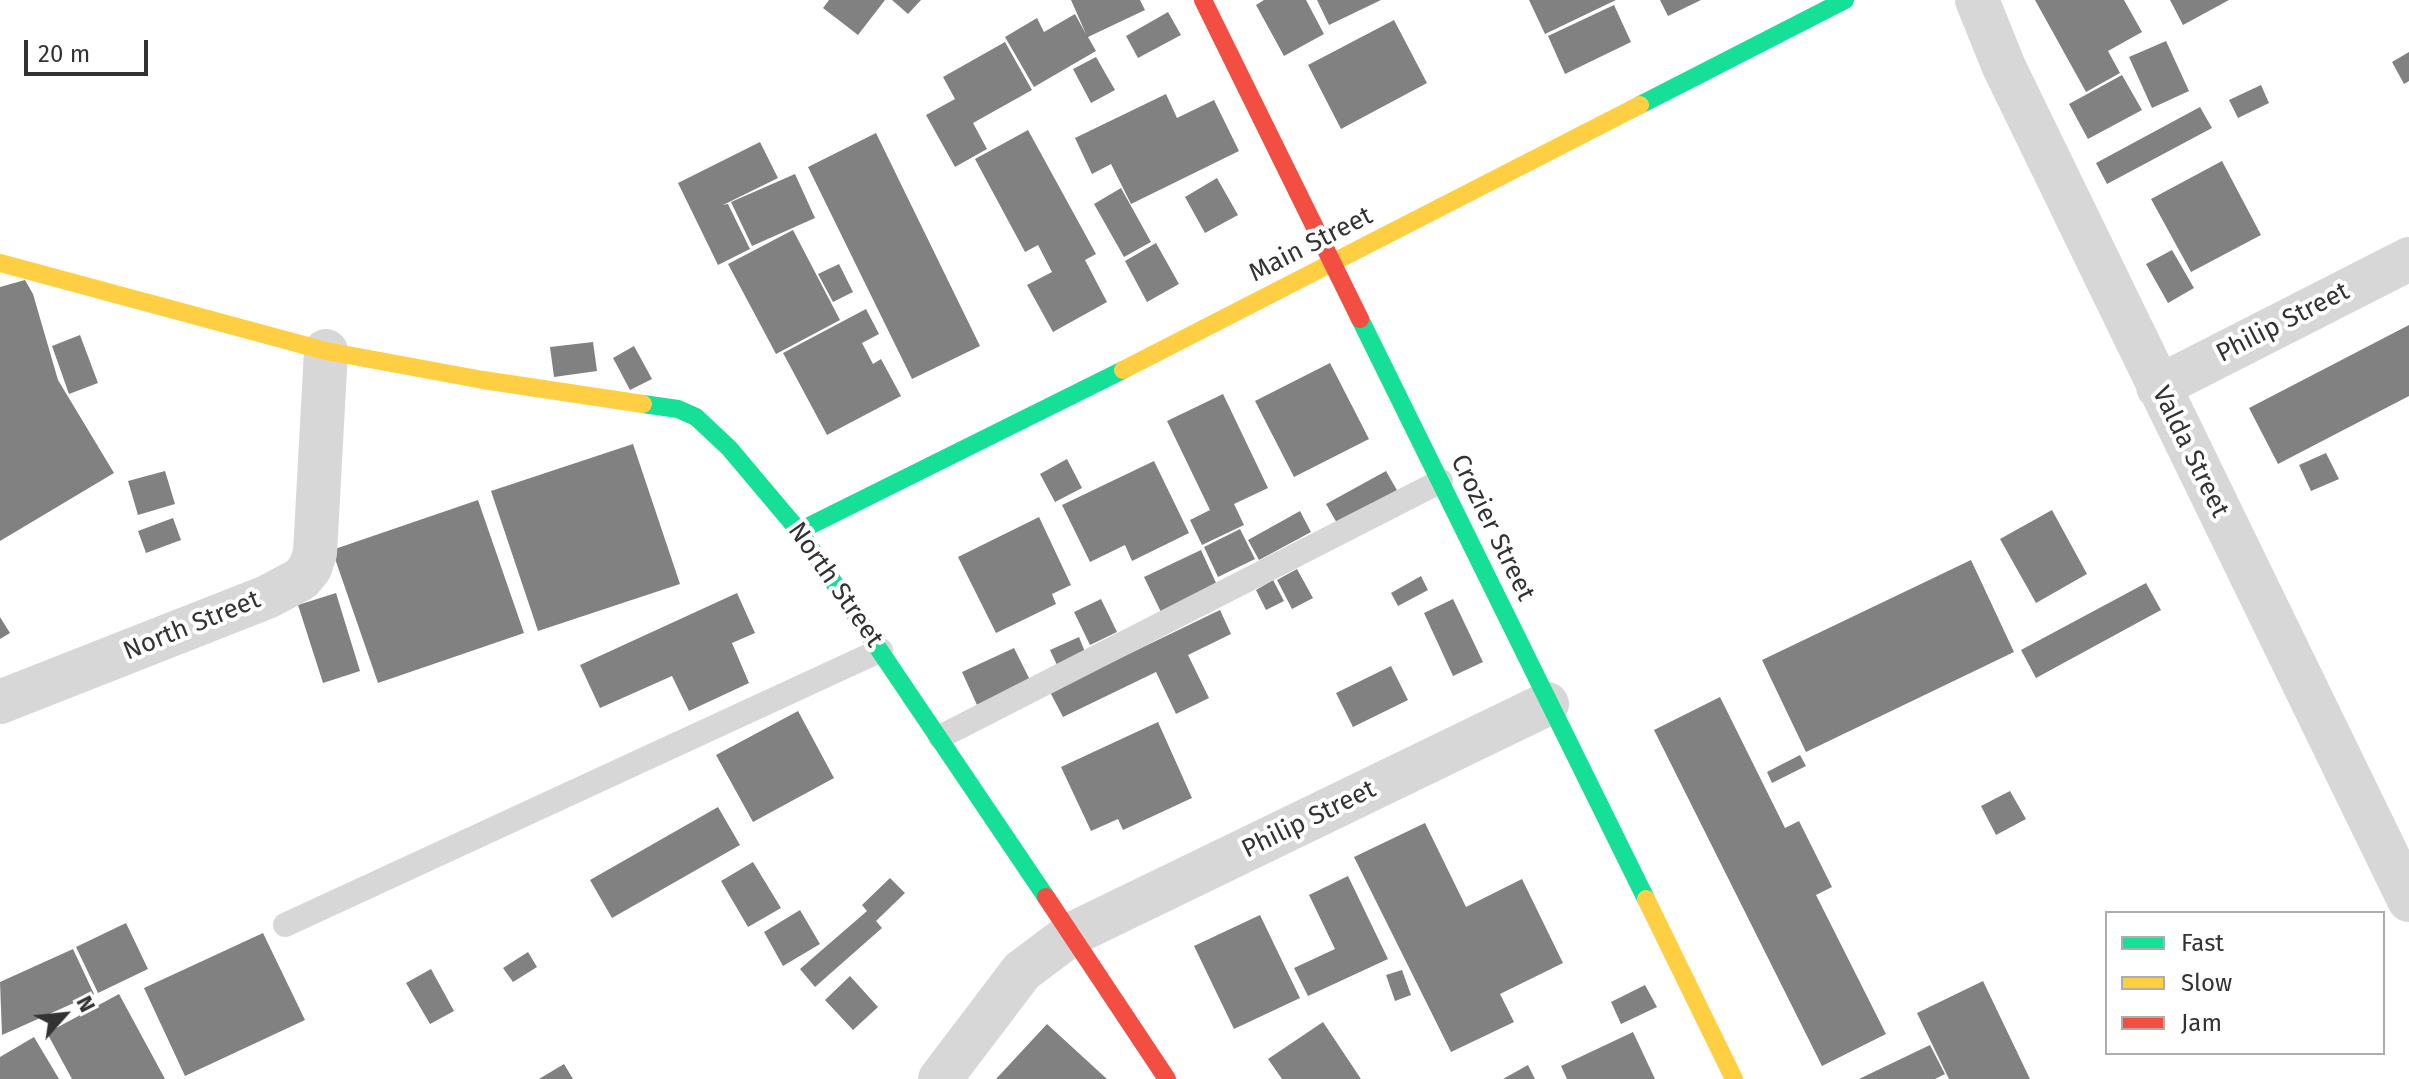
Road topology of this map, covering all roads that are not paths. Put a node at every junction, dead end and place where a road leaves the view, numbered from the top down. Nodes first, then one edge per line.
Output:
1 (1203, 0) edge
2 (1845, 0) edge
3 (1977, 0) edge
4 (2409, 259) edge
5 (1334, 262) junction
6 (0, 263) edge
7 (326, 351) junction
8 (2158, 387) junction
9 (1441, 481) junction
10 (799, 531) junction
11 (881, 650) junction
12 (0, 702) edge
13 (1547, 704) junction
14 (940, 737) junction
15 (2409, 900) edge
16 (285, 925) dead end
17 (1070, 935) junction
18 (940, 1079) edge
19 (1167, 1079) edge
20 (1734, 1079) edge

1 - 5 street, Crozier Street
2 - 5 street, Main Street
3 - 8 street, Valda Street
4 - 8 street, Philip Street
5 - 9 street, Crozier Street
5 - 10 street, Main Street
6 - 7 street, North Street
7 - 10 street, North Street
7 - 12 street, North Street
8 - 15 street, Valda Street
9 - 13 street, Crozier Street
9 - 14 lane
10 - 11 street, North Street
11 - 14 street, North Street
11 - 16 lane
13 - 17 street, Philip Street
13 - 20 street, Crozier Street
14 - 17 street, North Street
17 - 18 street, Philip Street
17 - 19 street, North Street

